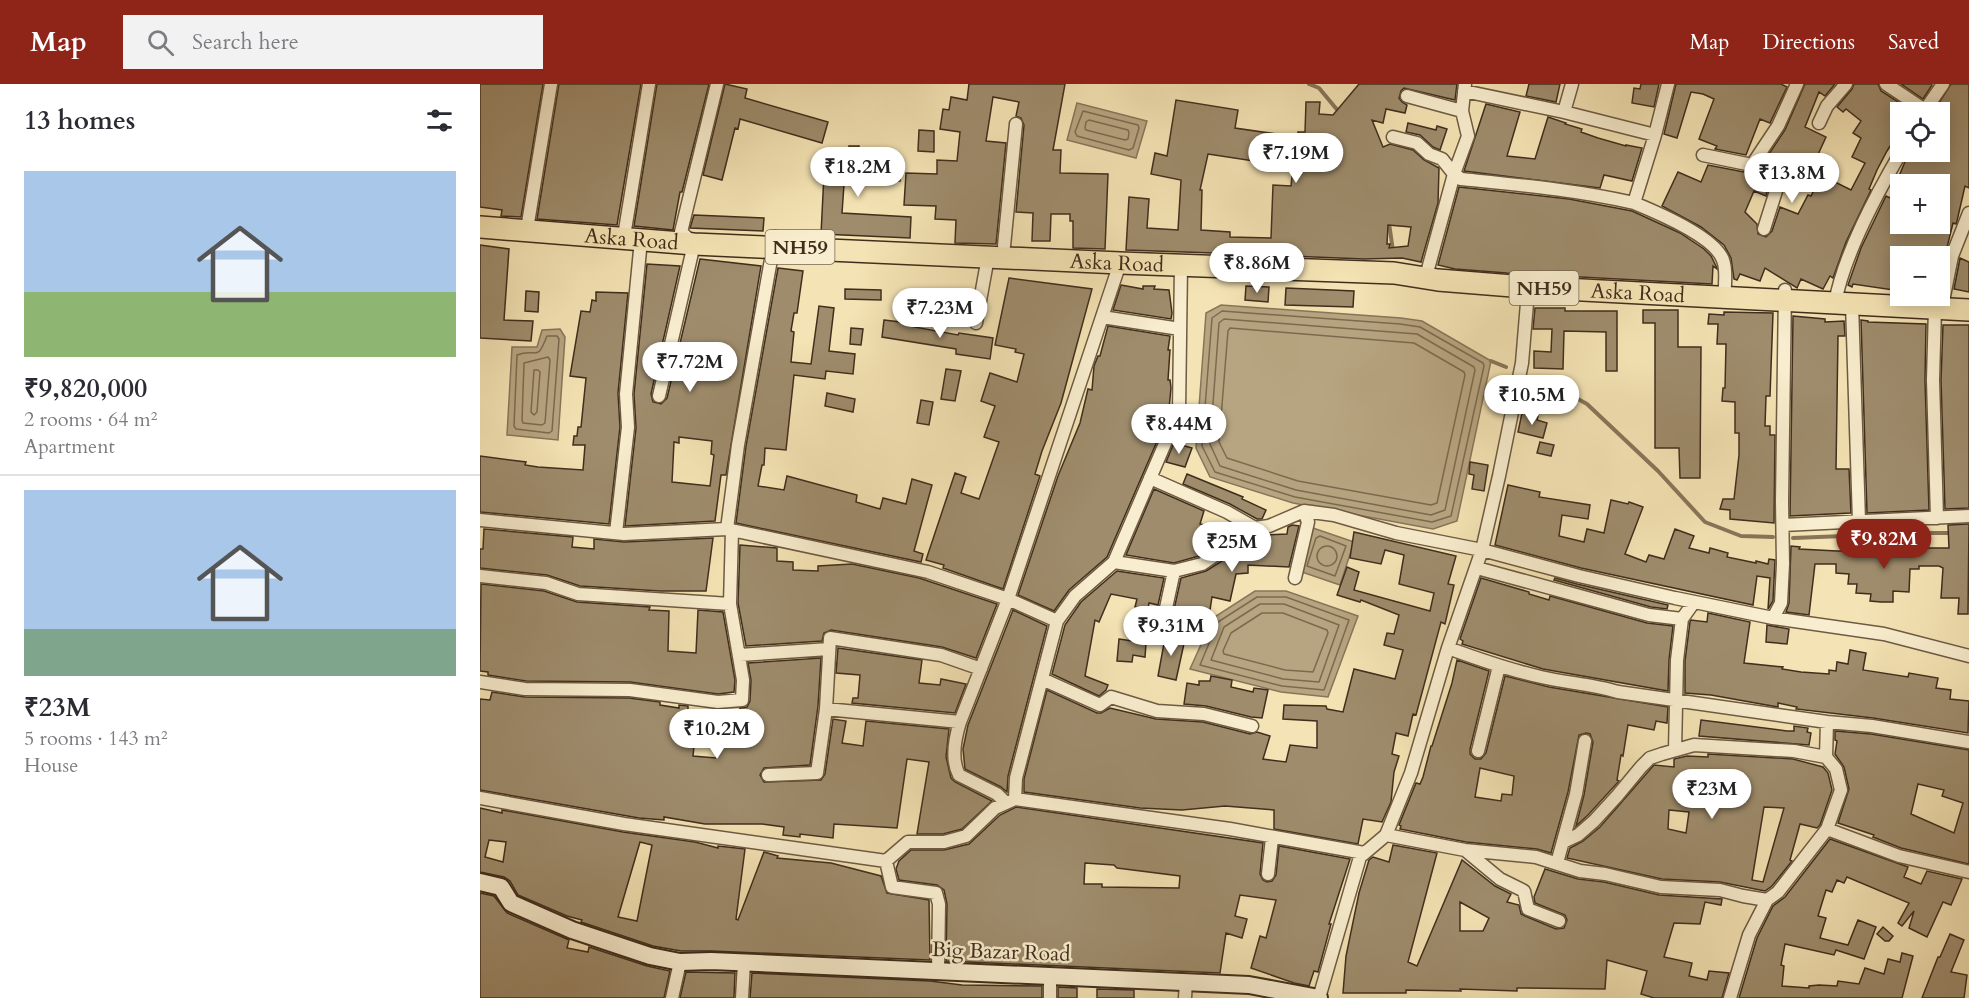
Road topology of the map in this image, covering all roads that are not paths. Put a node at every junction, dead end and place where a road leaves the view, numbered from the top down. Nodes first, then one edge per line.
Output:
1 (551, 84) edge
2 (649, 84) edge
3 (717, 84) edge
4 (1572, 84) edge
5 (1668, 84) edge
6 (1797, 84) edge
7 (1846, 84) edge
8 (1886, 84) edge
9 (1942, 84) edge
10 (1464, 87) edge
11 (1407, 96) dead end
12 (1911, 102) edge
13 (1930, 102) edge
14 (1462, 111) junction
15 (1564, 112) junction
16 (1819, 123) dead end
17 (1016, 124) dead end
18 (1655, 135) junction
19 (1393, 137) dead end
20 (1702, 154) dead end
21 (1895, 162) edge
22 (1752, 165) junction
23 (1454, 174) junction
24 (1634, 203) junction
25 (1969, 213) edge
26 (480, 218) edge
27 (528, 223) junction
28 (480, 227) edge
29 (1764, 229) dead end
30 (633, 235) junction
31 (688, 238) junction
32 (775, 241) junction
33 (996, 252) junction
34 (1121, 258) junction
35 (1950, 262) edge
36 (1181, 265) junction
37 (1428, 274) junction
38 (1525, 283) junction
39 (1725, 293) junction
40 (1890, 295) edge
41 (1785, 296) junction
42 (1969, 297) edge
43 (1841, 299) junction
44 (1950, 299) edge
45 (1890, 300) edge
46 (1950, 304) edge
47 (1936, 306) edge
48 (1969, 310) edge
49 (1102, 317) junction
50 (976, 323) dead end
51 (1180, 329) junction
52 (659, 396) dead end
53 (1150, 478) junction
54 (1304, 511) junction
55 (1969, 516) edge
56 (1937, 518) junction
57 (480, 520) edge
58 (1859, 521) junction
59 (1783, 525) junction
60 (1255, 528) junction
61 (730, 530) junction
62 (616, 533) junction
63 (1482, 550) junction
64 (1114, 562) junction
65 (1477, 568) junction
66 (1174, 571) junction
67 (480, 576) edge
68 (1295, 578) dead end
69 (1008, 598) junction
70 (1694, 602) junction
71 (730, 604) junction
72 (1773, 618) junction
73 (1682, 620) junction
74 (1057, 621) junction
75 (1161, 631) dead end
76 (1448, 648) junction
77 (829, 649) junction
78 (740, 655) junction
79 (1969, 656) edge
80 (1500, 666) junction
81 (981, 669) junction
82 (1042, 679) junction
83 (480, 682) edge
84 (1677, 701) junction
85 (826, 709) junction
86 (960, 722) junction
87 (1827, 722) junction
88 (1252, 726) dead end
89 (1585, 741) dead end
90 (1969, 742) edge
91 (1675, 750) junction
92 (1478, 751) dead end
93 (1826, 757) junction
94 (768, 775) dead end
95 (480, 798) edge
96 (1010, 801) junction
97 (1827, 829) junction
98 (1386, 835) junction
99 (1272, 838) junction
100 (1563, 842) junction
101 (1465, 850) junction
102 (1364, 853) junction
103 (886, 861) junction
104 (1557, 863) junction
105 (1969, 872) edge
106 (1268, 874) dead end
107 (480, 882) edge
108 (1767, 900) junction
109 (1559, 921) dead end
110 (680, 962) junction
111 (744, 963) junction
112 (938, 972) junction
113 (1050, 976) junction
114 (1186, 990) edge
115 (672, 998) edge
116 (742, 998) edge
117 (1050, 998) edge
118 (1319, 998) edge
119 (1730, 998) edge

1 - 27 street
2 - 30 street
3 - 31 street
4 - 15 street
5 - 18 street
6 - 22 street
7 - 16 street
8 - 12 street
9 - 13 street
10 - 14 street
10 - 15 street
11 - 14 street
14 - 23 street
15 - 18 street
17 - 33 street
18 - 24 street
19 - 23 street
20 - 22 street
21 - 43 street
22 - 29 street
23 - 24 street
23 - 37 street
24 - 39 street
25 - 35 street
26 - 27 highway, NH59
27 - 30 highway, NH59
28 - 30 highway, Aska Road / NH59
30 - 31 highway, Aska Road / NH59
30 - 62 street
31 - 32 highway, Aska Road / NH59
31 - 52 street
32 - 33 highway, Aska Road / NH59
32 - 61 street
33 - 34 highway, Aska Road / NH59
33 - 50 street
34 - 36 highway, Aska Road / NH59
34 - 37 highway, NH59
34 - 49 street
36 - 37 highway, Aska Road / NH59
36 - 51 street
37 - 38 highway, NH59
38 - 39 highway, NH59
38 - 63 street
39 - 41 highway, NH59
40 - 43 highway, NH59
41 - 43 highway, NH59
41 - 59 street
42 - 44 highway, NH59
43 - 45 highway, NH59
43 - 58 street
46 - 48 highway, NH59
47 - 56 street
49 - 51 street
49 - 69 street
51 - 53 street
53 - 60 street
53 - 64 street
54 - 60 street
54 - 63 street
54 - 68 street
55 - 56 street
56 - 58 street
57 - 62 street
58 - 59 street
59 - 72 street
60 - 66 street
61 - 62 street
61 - 69 street
61 - 71 street
63 - 65 street
63 - 70 street
64 - 66 street
64 - 74 street
65 - 73 street
65 - 76 street
66 - 75 street
67 - 71 street
69 - 74 street
69 - 81 street
70 - 72 street
70 - 73 street
71 - 78 street
72 - 79 street
73 - 84 street
74 - 82 street
76 - 80 street
76 - 98 street
77 - 78 street
77 - 81 street
77 - 85 street
78 - 83 street
80 - 84 street
80 - 92 street
81 - 86 street
82 - 88 street
82 - 96 street
84 - 87 street
84 - 91 street
85 - 86 street
85 - 94 street
86 - 96 street
87 - 90 street
87 - 93 street
89 - 100 street
91 - 93 street
91 - 100 street
93 - 97 street
95 - 103 street
96 - 99 street
96 - 103 street
97 - 105 street
97 - 108 street
98 - 101 street
98 - 102 street
99 - 102 street
99 - 106 street
100 - 104 street
101 - 104 street
101 - 109 street
102 - 118 street
103 - 112 street
104 - 108 street
107 - 110 street, Big Bazar Road
108 - 119 street
110 - 111 street, Big Bazar Road
110 - 115 street
111 - 112 street, Big Bazar Road
111 - 116 street
112 - 113 street, Big Bazar Road
113 - 114 street, Big Bazar Road
113 - 117 street
114 - 118 street, Big Bazar Road

